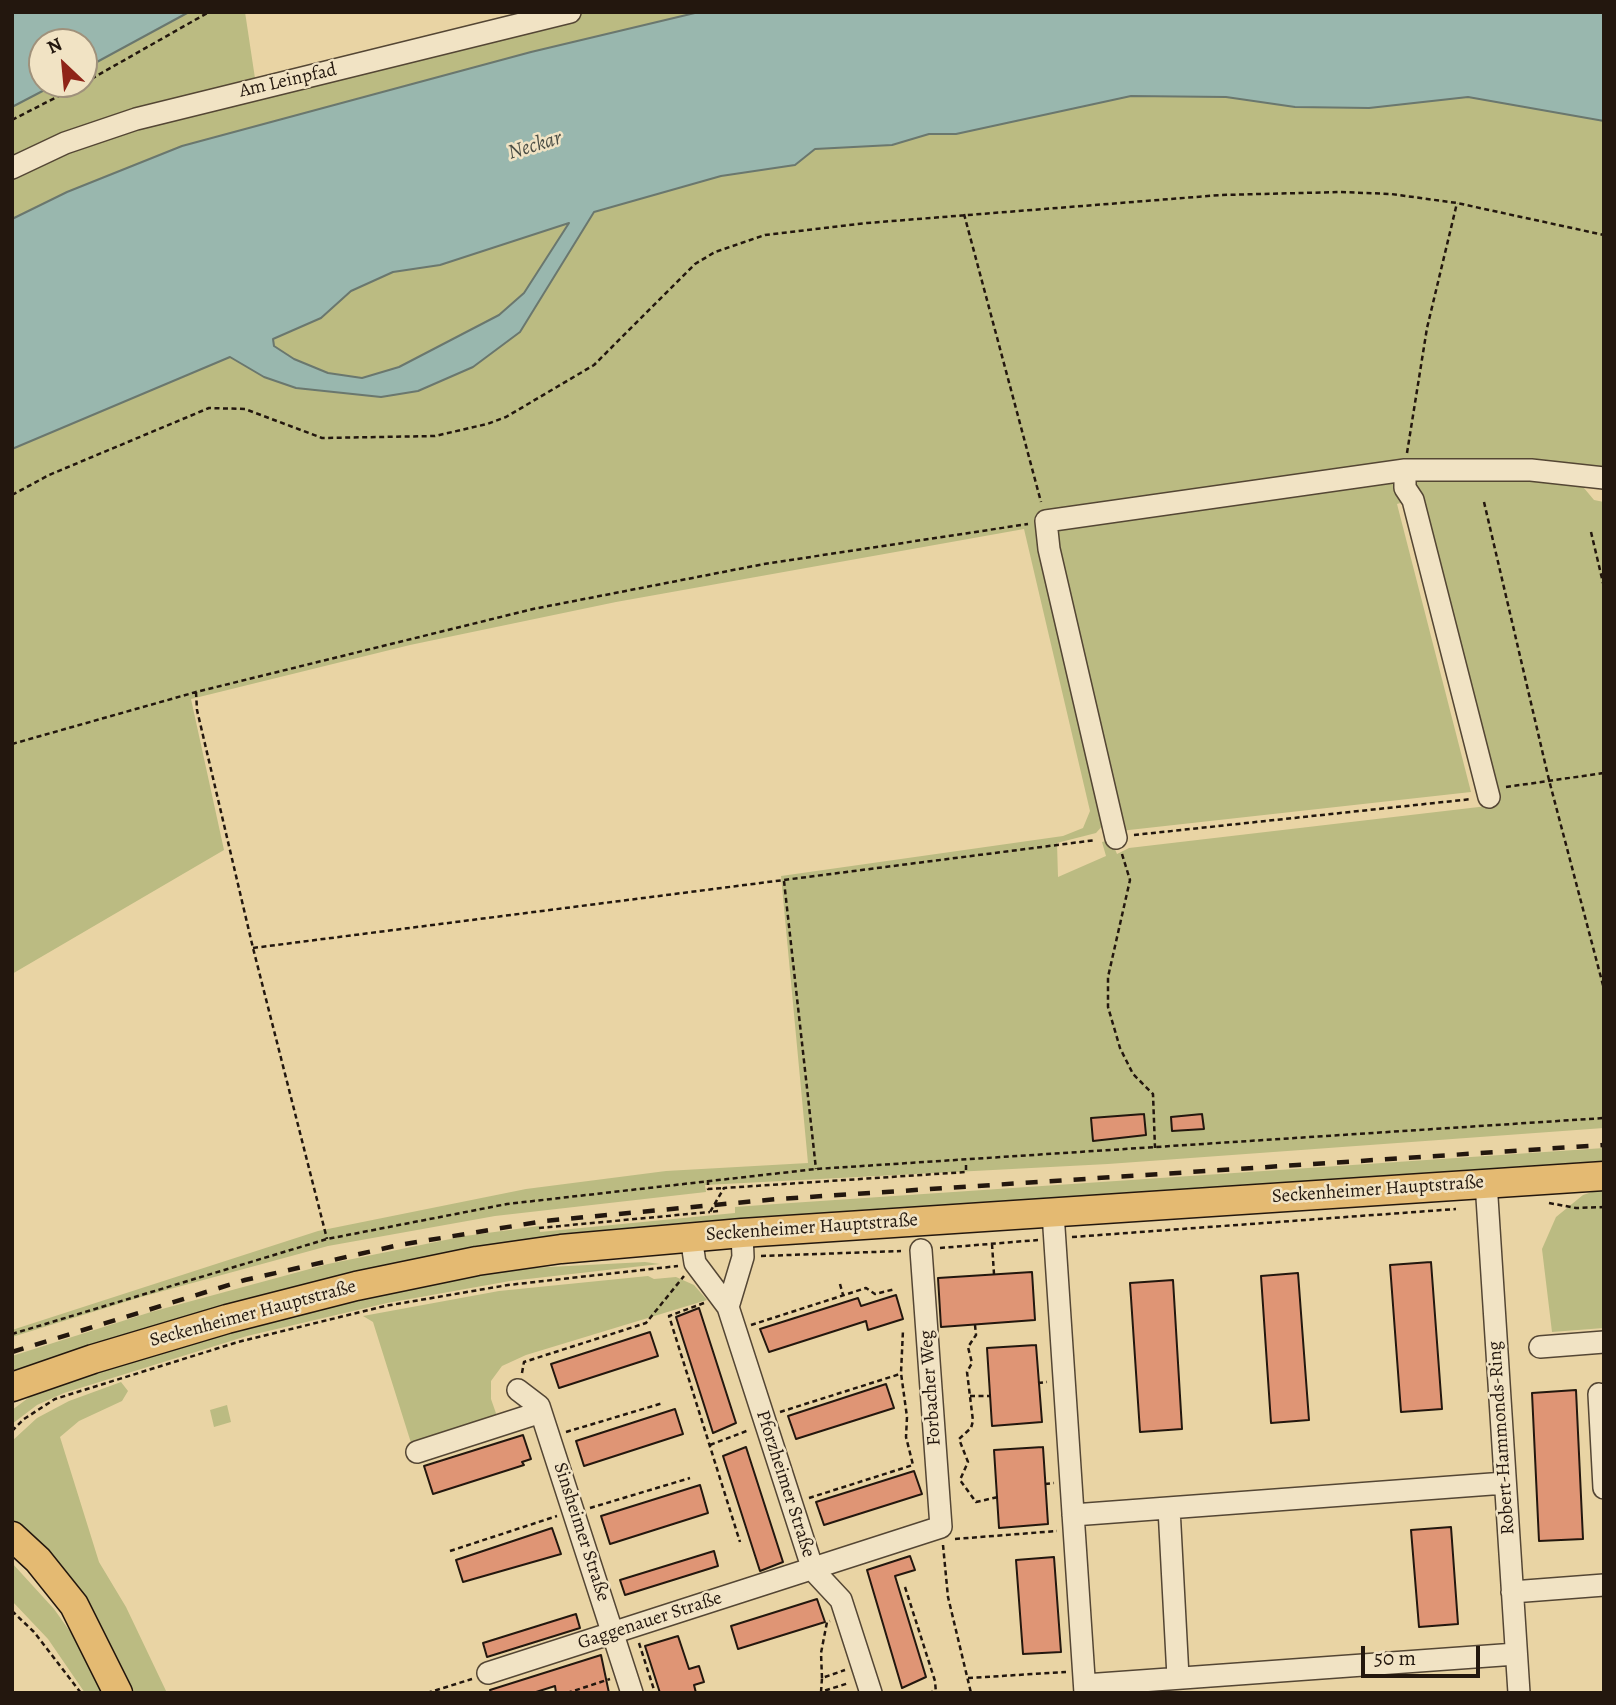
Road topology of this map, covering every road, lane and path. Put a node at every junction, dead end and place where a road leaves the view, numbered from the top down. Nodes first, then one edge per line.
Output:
1 (209, 12) edge
2 (570, 12) edge
3 (549, 15) edge
4 (98, 75) edge
5 (54, 98) edge
6 (12, 120) edge
7 (12, 168) edge
8 (1457, 203) junction
9 (964, 214) junction
10 (1604, 235) edge
11 (1405, 470) junction
12 (1604, 478) edge
13 (12, 495) edge
14 (1484, 502) dead end
15 (1046, 521) junction
16 (1591, 533) dead end
17 (1604, 587) edge
18 (196, 692) junction
19 (12, 744) edge
20 (1604, 773) edge
21 (1549, 780) junction
22 (1489, 792) junction
23 (1116, 838) junction
24 (784, 881) junction
25 (253, 948) junction
26 (1604, 989) edge
27 (1604, 1118) edge
28 (1155, 1148) junction
29 (965, 1162) junction
30 (816, 1170) junction
31 (1604, 1176) edge
32 (708, 1180) junction
33 (724, 1188) dead end
34 (735, 1188) dead end
35 (1486, 1192) junction
36 (1546, 1203) dead end
37 (1604, 1207) edge
38 (710, 1212) dead end
39 (1054, 1226) junction
40 (539, 1228) dead end
41 (327, 1240) junction
42 (992, 1244) junction
43 (742, 1245) junction
44 (693, 1250) junction
45 (921, 1250) junction
46 (994, 1274) dead end
47 (840, 1284) dead end
48 (895, 1289) dead end
49 (843, 1295) junction
50 (724, 1302) junction
51 (975, 1325) dead end
52 (735, 1330) junction
53 (903, 1330) dead end
54 (12, 1334) edge
55 (1604, 1342) edge
56 (1540, 1347) dead end
57 (901, 1373) junction
58 (25, 1383) edge
59 (518, 1390) joint
60 (1599, 1394) dead end
61 (991, 1395) dead end
62 (970, 1396) junction
63 (12, 1400) edge
64 (663, 1403) dead end
65 (541, 1412) junction
66 (764, 1421) junction
67 (12, 1431) edge
68 (549, 1437) junction
69 (709, 1445) junction
70 (417, 1451) dead end
71 (1505, 1483) junction
72 (1604, 1488) edge
73 (998, 1497) dead end
74 (791, 1503) junction
75 (1169, 1508) junction
76 (1074, 1523) junction
77 (942, 1534) junction
78 (12, 1536) edge
79 (740, 1542) dead end
80 (12, 1556) edge
81 (813, 1570) junction
82 (1604, 1585) edge
83 (905, 1587) dead end
84 (1512, 1592) junction
85 (12, 1611) edge
86 (846, 1615) junction
87 (624, 1629) junction
88 (1516, 1654) junction
89 (102, 1660) junction
90 (488, 1673) joint
91 (1178, 1677) junction
92 (822, 1678) junction
93 (866, 1678) edge
94 (968, 1678) junction
95 (1084, 1683) edge
96 (629, 1684) edge
97 (819, 1692) edge
98 (936, 1692) edge
99 (81, 1693) edge
100 (118, 1693) edge
101 (427, 1693) edge
102 (567, 1693) edge
103 (655, 1693) edge
104 (928, 1693) edge
105 (971, 1693) edge
106 (1519, 1693) edge

1 - 4 path
2 - 3 street, Am Leinpfad
3 - 7 street, Am Leinpfad
5 - 6 path
8 - 9 path
8 - 10 path
8 - 11 path
9 - 13 path
9 - 15 path
11 - 12 street
11 - 15 street
11 - 22 street
14 - 21 path
15 - 18 path
15 - 23 street
16 - 17 path
18 - 19 path
18 - 25 path
20 - 21 path
21 - 22 path
21 - 26 path
22 - 23 path
23 - 24 path
23 - 28 path
24 - 25 path
24 - 30 path
25 - 41 path
27 - 28 path
28 - 29 path
29 - 30 path
29 - 34 path
30 - 32 path
31 - 35 main road, Seckenheimer Hauptstraße
32 - 33 path
32 - 41 path
35 - 39 main road, Seckenheimer Hauptstraße
35 - 39 path
35 - 71 street, Robert-Hammonds-Ring
36 - 37 path
38 - 40 path
39 - 42 path
39 - 43 main road, Seckenheimer Hauptstraße
39 - 76 street
41 - 54 path
42 - 45 path
42 - 46 path
43 - 44 main road, Seckenheimer Hauptstraße
43 - 45 path
43 - 50 street
44 - 50 street, Pforzheimer Straße
44 - 58 main road, Seckenheimer Hauptstraße
44 - 59 path
44 - 67 path
45 - 77 street, Forbacher Weg
47 - 49 path
48 - 49 path
49 - 52 path
50 - 52 street, Pforzheimer Straße
50 - 69 path
51 - 62 path
52 - 66 street, Pforzheimer Straße
53 - 57 path
55 - 56 street
57 - 66 path
57 - 74 path
58 - 63 main road, Seckenheimer Hauptstraße
59 - 65 street, Sinsheimer Straße
60 - 72 street
61 - 62 path
62 - 73 path
64 - 68 path
65 - 68 street, Sinsheimer Straße
65 - 70 street
66 - 69 path
66 - 74 street, Pforzheimer Straße
68 - 87 street, Sinsheimer Straße
69 - 79 path
71 - 75 street
71 - 84 street, Robert-Hammonds-Ring
74 - 81 street, Pforzheimer Straße
75 - 76 street
75 - 91 street
76 - 77 path
76 - 95 street
77 - 81 street
77 - 94 path
78 - 89 main road
80 - 89 main road
81 - 86 street, Pforzheimer Straße
81 - 87 street, Gaggenauer Straße
82 - 84 street
83 - 98 path
84 - 88 street, Robert-Hammonds-Ring
85 - 99 path
86 - 92 path
86 - 93 street, Pforzheimer Straße
87 - 90 street, Gaggenauer Straße
87 - 96 street, Sinsheimer Straße
87 - 103 path
88 - 91 street
88 - 106 street, Robert-Hammonds-Ring
89 - 100 main road
90 - 101 path
91 - 95 street
92 - 93 path
92 - 97 path
93 - 97 path
94 - 95 path
94 - 105 path
96 - 102 path
98 - 104 path

